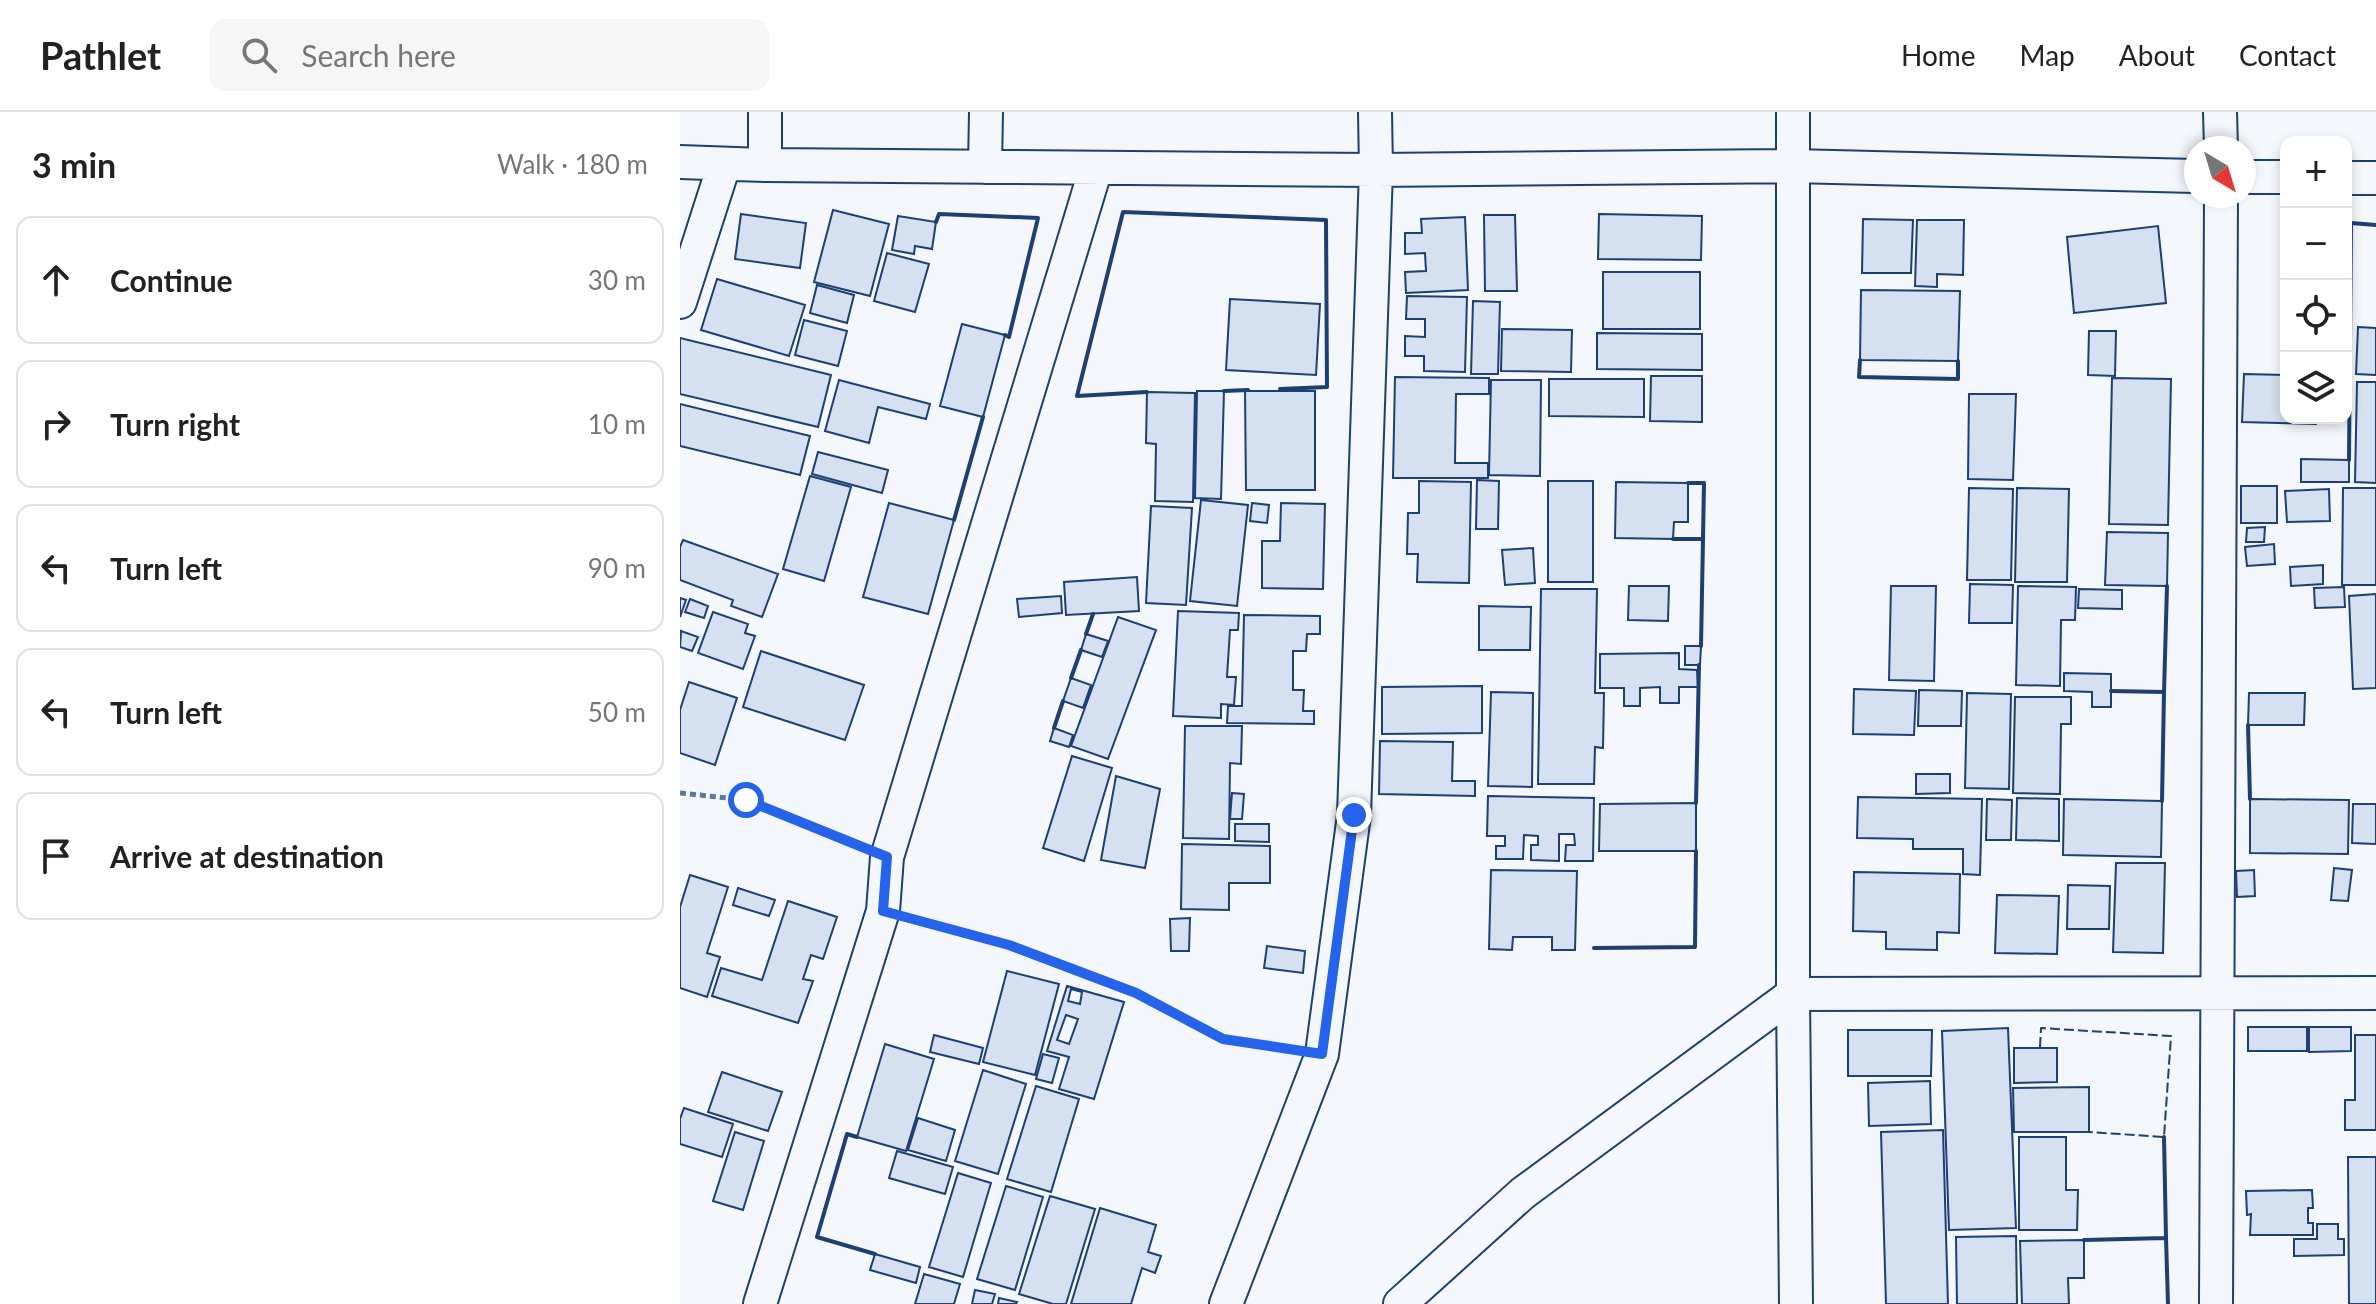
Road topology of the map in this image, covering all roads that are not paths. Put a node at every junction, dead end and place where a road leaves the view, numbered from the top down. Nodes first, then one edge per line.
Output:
1 (765, 112) edge
2 (986, 112) edge
3 (1375, 112) edge
4 (1793, 112) edge
5 (2220, 112) edge
6 (2221, 136) edge
7 (680, 162) edge
8 (724, 165) junction
9 (765, 165) junction
10 (1793, 166) junction
11 (985, 167) junction
12 (1096, 168) junction
13 (1376, 170) junction
14 (2184, 176) edge
15 (2256, 177) edge
16 (2280, 177) edge
17 (2352, 178) edge
18 (2376, 178) edge
19 (2221, 208) edge
20 (680, 302) edge
21 (2218, 992) junction
22 (2376, 993) edge
23 (1793, 994) junction
24 (760, 1304) edge
25 (1226, 1304) edge
26 (1400, 1304) edge
27 (1796, 1304) edge
28 (2216, 1304) edge

1 - 9 street
2 - 11 street
3 - 13 street
4 - 10 street
5 - 6 street
7 - 8 street
8 - 9 street
8 - 20 street
9 - 11 street
10 - 13 street
10 - 14 street
10 - 23 street
11 - 12 street
12 - 13 street
12 - 24 street
13 - 25 street
15 - 16 street
17 - 18 street
19 - 21 street
21 - 22 street
21 - 23 street
21 - 28 street
23 - 26 street
23 - 27 street

